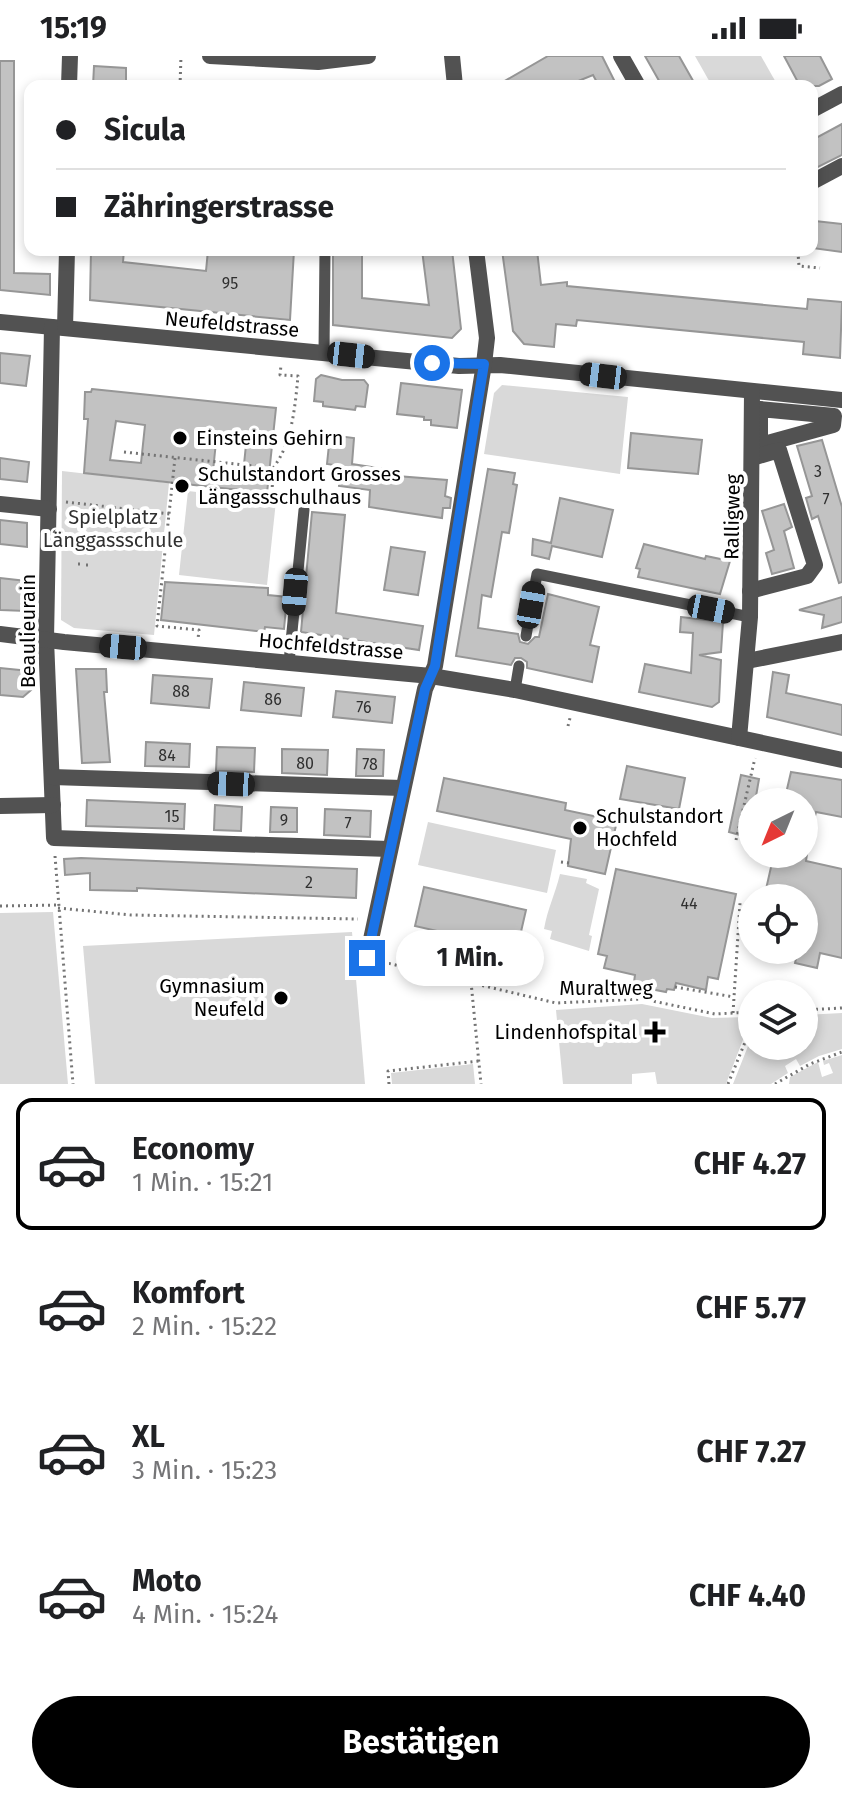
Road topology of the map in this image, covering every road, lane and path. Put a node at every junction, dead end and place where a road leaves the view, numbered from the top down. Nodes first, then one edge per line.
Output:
1 (70, 56) edge
2 (181, 56) edge
3 (210, 56) edge
4 (368, 56) edge
5 (452, 56) edge
6 (621, 56) edge
7 (69, 80) edge
8 (180, 80) edge
9 (454, 80) edge
10 (635, 80) edge
11 (842, 94) edge
12 (818, 107) edge
13 (842, 166) edge
14 (818, 179) edge
15 (66, 256) edge
16 (325, 256) edge
17 (477, 256) edge
18 (798, 256) edge
19 (820, 268) dead end
20 (0, 322) edge
21 (183, 323) dead end
22 (59, 328) junction
23 (234, 328) dead end
24 (324, 353) junction
25 (281, 361) dead end
26 (484, 364) junction
27 (752, 392) junction
28 (841, 404) edge
29 (124, 452) dead end
30 (175, 458) junction
31 (752, 458) junction
32 (273, 468) junction
33 (272, 493) dead end
34 (0, 504) edge
35 (54, 505) junction
36 (304, 510) dead end
37 (170, 514) junction
38 (750, 591) junction
39 (750, 617) junction
40 (199, 630) dead end
41 (0, 634) edge
42 (526, 636) dead end
43 (46, 639) junction
44 (842, 642) edge
45 (747, 661) junction
46 (289, 662) junction
47 (519, 666) dead end
48 (431, 676) junction
49 (515, 690) junction
50 (739, 738) junction
51 (756, 753) dead end
52 (842, 760) edge
53 (52, 777) junction
54 (402, 788) junction
55 (53, 805) junction
56 (0, 806) edge
57 (54, 838) junction
58 (736, 840) dead end
59 (389, 849) junction
60 (561, 862) dead end
61 (569, 863) dead end
62 (0, 906) edge
63 (58, 906) junction
64 (375, 920) junction
65 (738, 934) edge
66 (367, 958) joint
67 (471, 982) junction
68 (675, 987) dead end
69 (734, 997) junction
70 (842, 1008) edge
71 (818, 1009) edge
72 (733, 1013) junction
73 (738, 1013) edge
74 (842, 1052) edge
75 (738, 1059) edge
76 (479, 1061) junction
77 (73, 1084) edge
78 (389, 1084) edge
79 (481, 1084) edge
80 (728, 1084) edge
81 (775, 1084) edge

1 - 7 street
2 - 8 path
3 - 4 street
5 - 9 street
6 - 10 street
11 - 12 street
13 - 14 street
15 - 22 street, Beaulieurain
16 - 24 lane
17 - 26 street
18 - 19 path
20 - 22 street, Neufeldstrasse
21 - 23 path
22 - 24 street, Neufeldstrasse
22 - 35 street, Beaulieurain
24 - 26 street, Neufeldstrasse
25 - 32 path
26 - 27 street, Neufeldstrasse
26 - 48 street
27 - 28 street, Neufeldstrasse
27 - 31 street, Ralligweg
29 - 30 path
30 - 32 path
30 - 37 path
31 - 38 street, Ralligweg
31 - 38 street
32 - 33 path
34 - 35 street
35 - 37 path
35 - 43 street, Beaulieurain
36 - 46 lane
37 - 40 path
38 - 39 street, Ralligweg
39 - 42 lane
39 - 45 street, Ralligweg
41 - 43 street, Hochfeldstrasse
43 - 46 street, Hochfeldstrasse
43 - 53 street, Beaulieurain
44 - 45 street
45 - 50 street, Ralligweg
46 - 48 street, Hochfeldstrasse
47 - 49 lane
48 - 49 street, Hochfeldstrasse
48 - 54 street
49 - 50 street, Hochfeldstrasse
50 - 52 street, Hochfeldstrasse
51 - 58 path
53 - 54 street
53 - 55 street, Beaulieurain
54 - 59 street
55 - 56 street
55 - 57 street, Beaulieurain
57 - 59 street
57 - 63 path
59 - 64 street
60 - 61 path
62 - 63 path
63 - 64 path
63 - 77 path
64 - 66 street
65 - 69 path
66 - 67 path, Muraltweg
67 - 72 path, Muraltweg
67 - 76 path
68 - 69 path
69 - 72 path
70 - 71 path
72 - 73 path, Muraltweg
74 - 81 path
75 - 80 path
76 - 78 path
76 - 79 path

